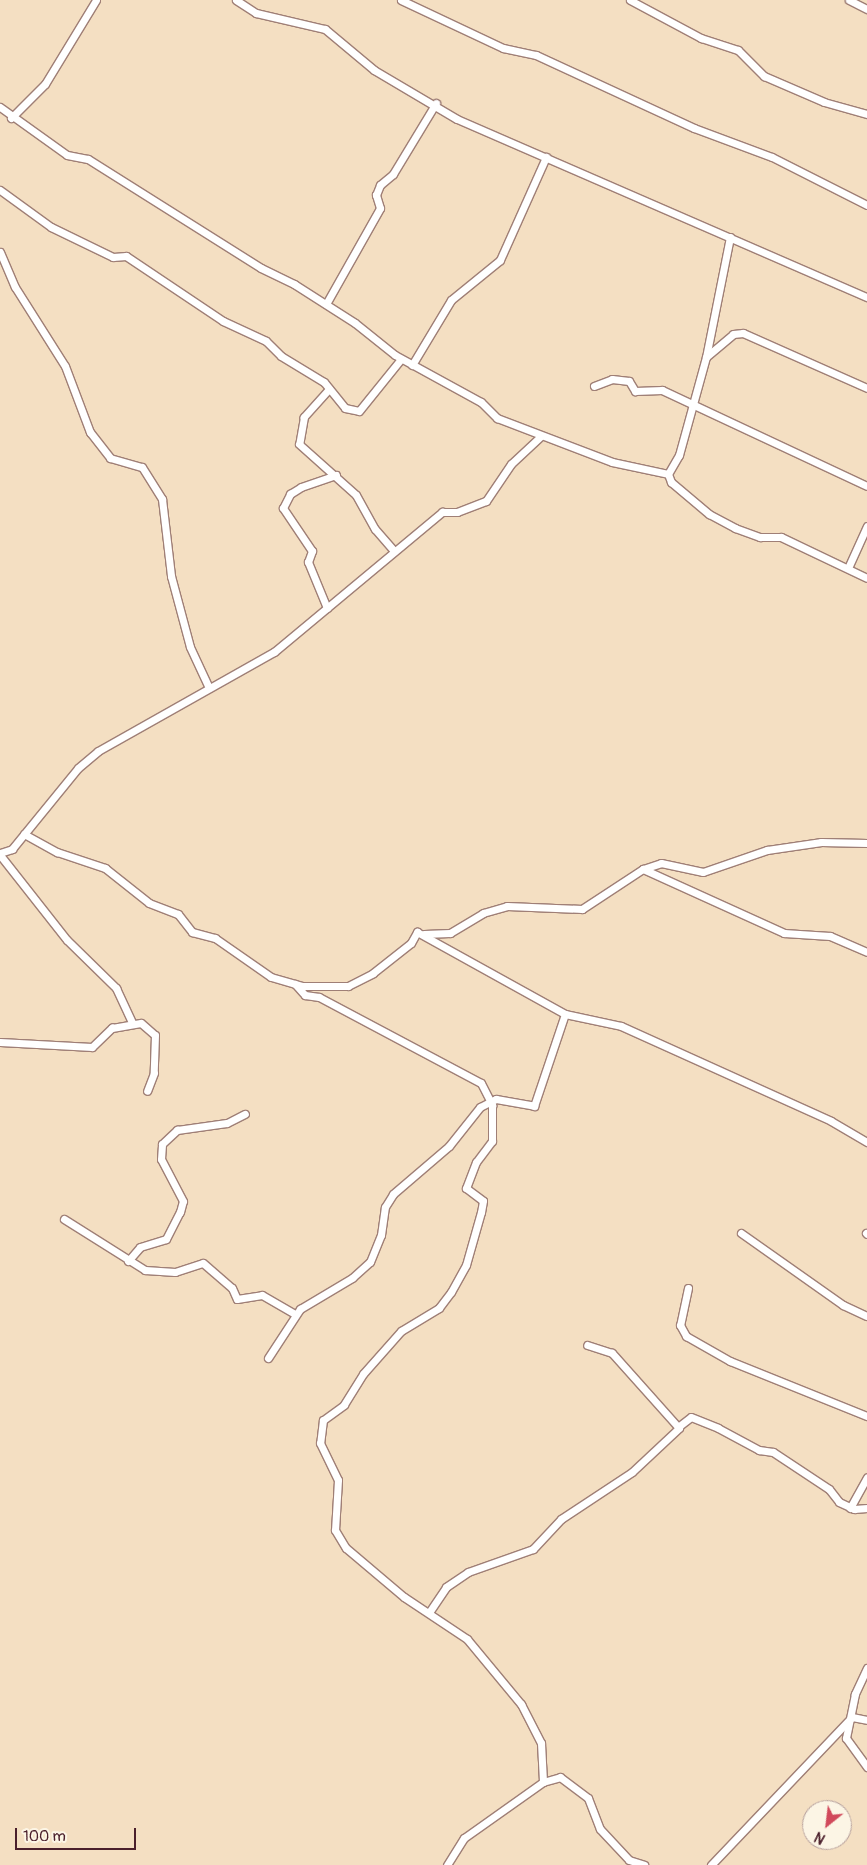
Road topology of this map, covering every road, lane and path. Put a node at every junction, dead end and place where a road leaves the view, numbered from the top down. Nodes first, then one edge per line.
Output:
1 (96, 0) edge
2 (236, 0) edge
3 (401, 0) edge
4 (630, 0) edge
5 (849, 0) edge
6 (867, 9) edge
7 (436, 103) junction
8 (0, 108) edge
9 (867, 114) edge
10 (11, 118) junction
11 (546, 157) junction
12 (0, 190) edge
13 (867, 206) edge
14 (730, 237) junction
15 (0, 252) edge
16 (867, 297) edge
17 (326, 304) junction
18 (706, 357) junction
19 (402, 359) junction
20 (412, 365) junction
21 (594, 386) dead end
22 (867, 388) edge
23 (329, 389) junction
24 (691, 407) junction
25 (541, 436) junction
26 (668, 474) junction
27 (336, 475) junction
28 (867, 486) edge
29 (867, 526) edge
30 (394, 551) junction
31 (848, 568) junction
32 (867, 578) edge
33 (327, 608) junction
34 (209, 688) junction
35 (24, 834) junction
36 (867, 843) edge
37 (0, 854) edge
38 (643, 869) junction
39 (416, 932) junction
40 (867, 952) edge
41 (295, 984) junction
42 (565, 1014) junction
43 (132, 1022) junction
44 (0, 1042) edge
45 (147, 1090) dead end
46 (491, 1100) junction
47 (244, 1114) dead end
48 (867, 1142) edge
49 (64, 1219) dead end
50 (741, 1233) dead end
51 (128, 1261) junction
52 (688, 1288) dead end
53 (295, 1314) junction
54 (867, 1316) edge
55 (587, 1345) dead end
56 (268, 1358) dead end
57 (867, 1416) edge
58 (678, 1427) junction
59 (867, 1477) edge
60 (850, 1508) junction
61 (867, 1508) edge
62 (430, 1611) junction
63 (867, 1668) edge
64 (852, 1717) junction
65 (867, 1720) edge
66 (867, 1767) edge
67 (543, 1782) junction
68 (447, 1865) edge
69 (644, 1865) edge
70 (711, 1865) edge

1 - 10 street
2 - 7 street
3 - 13 street
4 - 9 street
5 - 6 street
7 - 11 street
7 - 17 street
8 - 10 street
10 - 17 street
11 - 14 street
11 - 20 street
12 - 23 street
14 - 16 street
14 - 18 street
15 - 34 street
17 - 19 street
18 - 22 street
18 - 24 street
19 - 20 street
19 - 23 street
20 - 25 street
21 - 24 street
23 - 27 street
24 - 26 street
24 - 28 street
25 - 26 street
25 - 30 street
26 - 31 street
27 - 30 street
27 - 33 street
29 - 31 street
30 - 33 street
31 - 32 street
33 - 34 street
34 - 35 street
35 - 37 street
35 - 41 street
36 - 38 street
37 - 43 street
38 - 39 street
38 - 40 street
39 - 41 street
39 - 42 street
41 - 46 street
42 - 46 street
42 - 48 street
43 - 44 street
43 - 45 street
46 - 53 street
46 - 62 street
47 - 51 street
49 - 51 street
50 - 54 street
51 - 53 street
52 - 57 street
53 - 56 street
55 - 58 street
58 - 60 street
58 - 62 street
59 - 60 street
60 - 61 street
62 - 67 street
63 - 64 street
64 - 65 street
64 - 66 street
64 - 70 street
67 - 68 street
67 - 69 street

